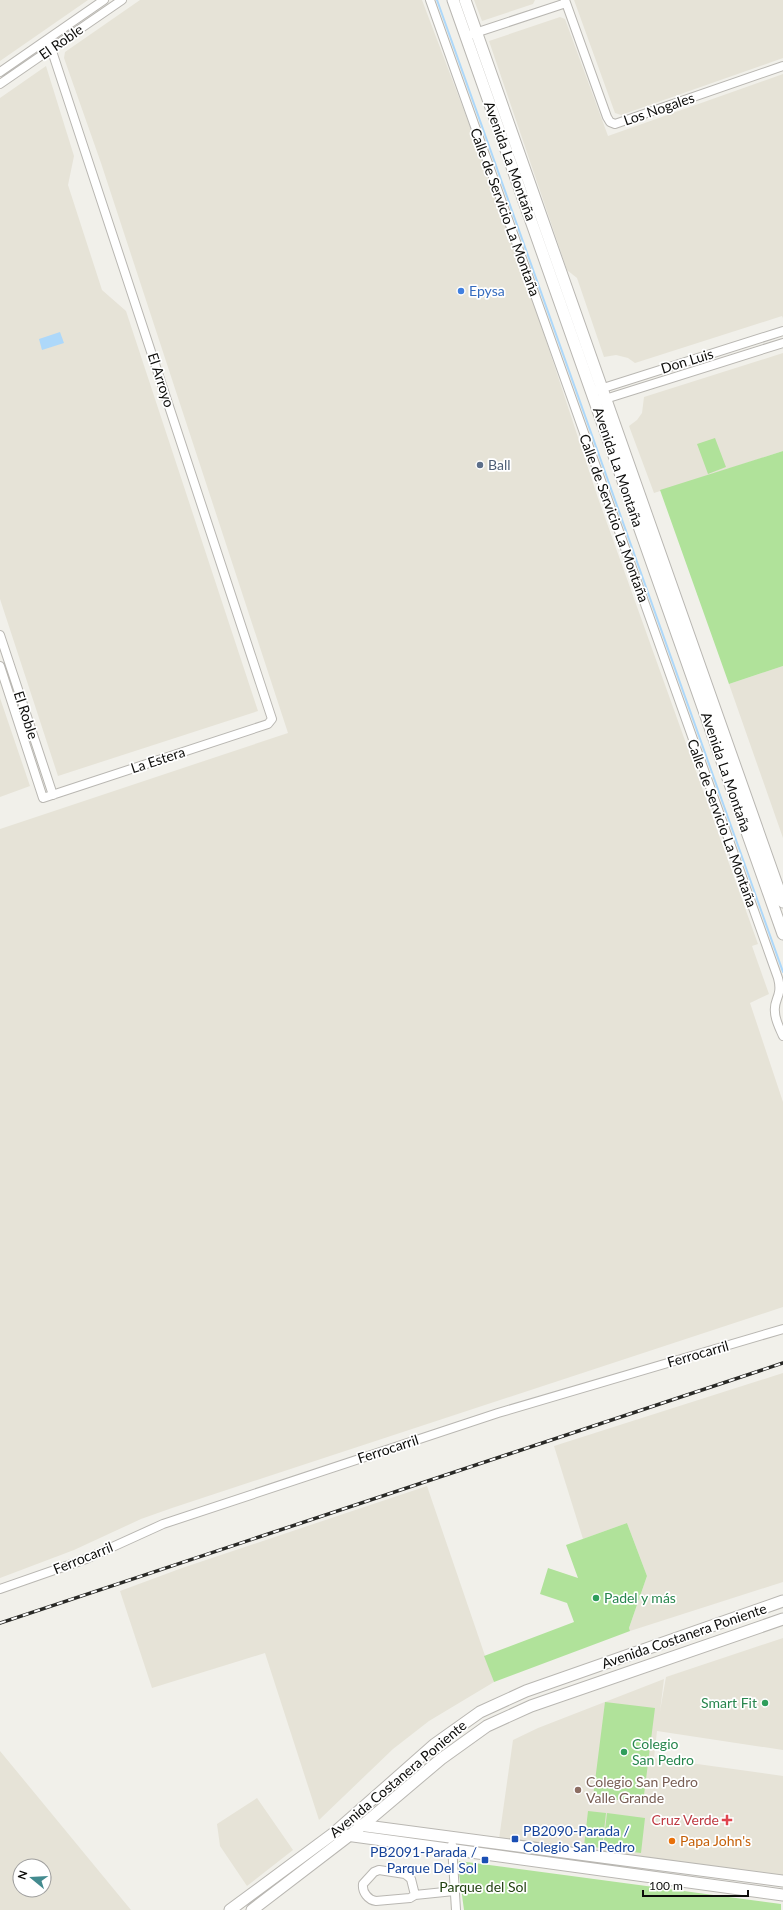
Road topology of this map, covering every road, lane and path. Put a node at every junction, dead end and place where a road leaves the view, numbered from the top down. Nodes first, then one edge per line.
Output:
1 (104, 0) edge
2 (122, 0) edge
3 (430, 0) edge
4 (453, 0) edge
5 (465, 0) edge
6 (565, 1) edge
7 (471, 35) junction
8 (48, 39) junction
9 (51, 49) junction
10 (783, 66) edge
11 (0, 72) edge
12 (0, 84) edge
13 (783, 331) edge
14 (783, 343) edge
15 (597, 390) junction
16 (601, 401) junction
17 (0, 635) edge
18 (0, 666) edge
19 (272, 721) joint
20 (53, 795) junction
21 (43, 798) joint
22 (783, 902) edge
23 (783, 934) edge
24 (781, 999) edge
25 (783, 1036) edge
26 (783, 1329) edge
27 (0, 1589) edge
28 (783, 1601) edge
29 (783, 1620) edge
30 (382, 1791) junction
31 (392, 1800) junction
32 (346, 1823) junction
33 (363, 1825) junction
34 (334, 1833) junction
35 (349, 1835) junction
36 (452, 1836) junction
37 (452, 1850) junction
38 (783, 1881) edge
39 (454, 1891) junction
40 (783, 1894) edge
41 (415, 1895) junction
42 (250, 1897) junction
43 (257, 1909) edge
44 (230, 1910) edge
45 (456, 1910) edge

1 - 8 street, El Roble
2 - 9 street, El Roble
3 - 24 street, Calle de Servicio La Montaña
4 - 7 street, Avenida La Montaña
5 - 7 street, Avenida La Montaña
6 - 7 street, Los Nogales
6 - 10 street, Los Nogales
7 - 15 street, Avenida La Montaña
8 - 9 street, El Arroyo
8 - 11 street, El Roble
9 - 12 street, El Roble
9 - 19 street, El Arroyo
13 - 15 street, Don Luis
14 - 16 street
15 - 16 street, Avenida La Montaña
16 - 22 street, Avenida La Montaña
16 - 23 street, Avenida La Montaña
17 - 20 street, El Roble
18 - 21 street, El Roble
19 - 20 street, La Estera
20 - 21 street, La Estera
24 - 25 street, Calle de Servicio La Montaña
26 - 27 street, Ferrocarril
28 - 30 street, Avenida Costanera Poniente
29 - 31 street, Avenida Costanera Poniente
30 - 31 street
30 - 32 street, Avenida Costanera Poniente
31 - 33 street, Avenida Costanera Poniente
32 - 33 street
32 - 34 street, Avenida Costanera Poniente
33 - 35 street, Avenida Costanera Poniente
33 - 36 street
34 - 35 street
34 - 42 street, Avenida Costanera Poniente
35 - 37 street
35 - 43 street, Avenida Costanera Poniente
36 - 37 street
36 - 38 street
37 - 39 street
37 - 40 street
39 - 41 street
39 - 45 street
41 - 41 street
42 - 43 street
42 - 44 street, Avenida Costanera Poniente

